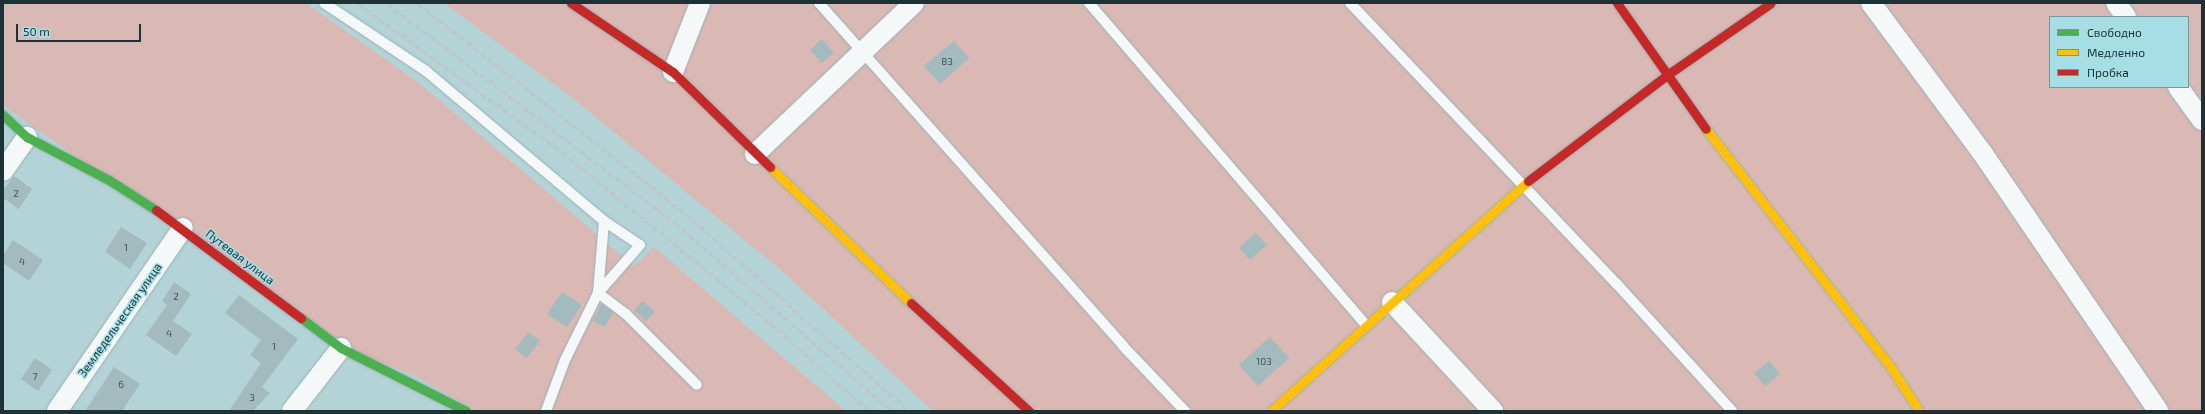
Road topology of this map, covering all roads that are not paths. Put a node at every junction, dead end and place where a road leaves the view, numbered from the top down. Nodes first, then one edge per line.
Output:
1 (324, 3) edge
2 (571, 3) edge
3 (700, 3) edge
4 (819, 3) edge
5 (914, 3) edge
6 (1089, 3) edge
7 (1350, 3) edge
8 (1617, 3) edge
9 (1771, 3) edge
10 (1871, 3) edge
11 (2116, 3) edge
12 (2125, 16) edge
13 (861, 50) junction
14 (673, 72) junction
15 (1667, 75) junction
16 (2179, 88) edge
17 (3, 115) edge
18 (2202, 120) edge
19 (28, 137) junction
20 (755, 154) junction
21 (3, 171) edge
22 (1522, 186) junction
23 (604, 222) junction
24 (183, 228) junction
25 (598, 293) junction
26 (1392, 302) junction
27 (1365, 324) junction
28 (341, 348) junction
29 (697, 385) dead end
30 (1273, 410) edge
31 (57, 411) edge
32 (292, 411) edge
33 (466, 411) edge
34 (546, 411) edge
35 (1029, 411) edge
36 (1185, 411) edge
37 (1493, 411) edge
38 (1732, 411) edge
39 (1918, 411) edge
40 (2158, 411) edge

1 - 23 lane
2 - 14 street
3 - 14 street
4 - 13 lane
5 - 13 street
6 - 27 lane
7 - 22 lane
8 - 15 street
9 - 15 street
10 - 40 street
11 - 12 street
13 - 20 street
13 - 36 lane
14 - 20 street
15 - 22 street
15 - 39 street
16 - 18 street
17 - 19 street, Путевая улица
19 - 21 street
19 - 24 street, Путевая улица
20 - 35 street
22 - 26 street
22 - 38 lane
23 - 25 lane
23 - 25 lane
24 - 28 street, Путевая улица
24 - 31 street, Земледельческая улица
25 - 29 lane
25 - 34 lane
26 - 27 street
26 - 37 street
27 - 30 street
28 - 32 street
28 - 33 street, Путевая улица

